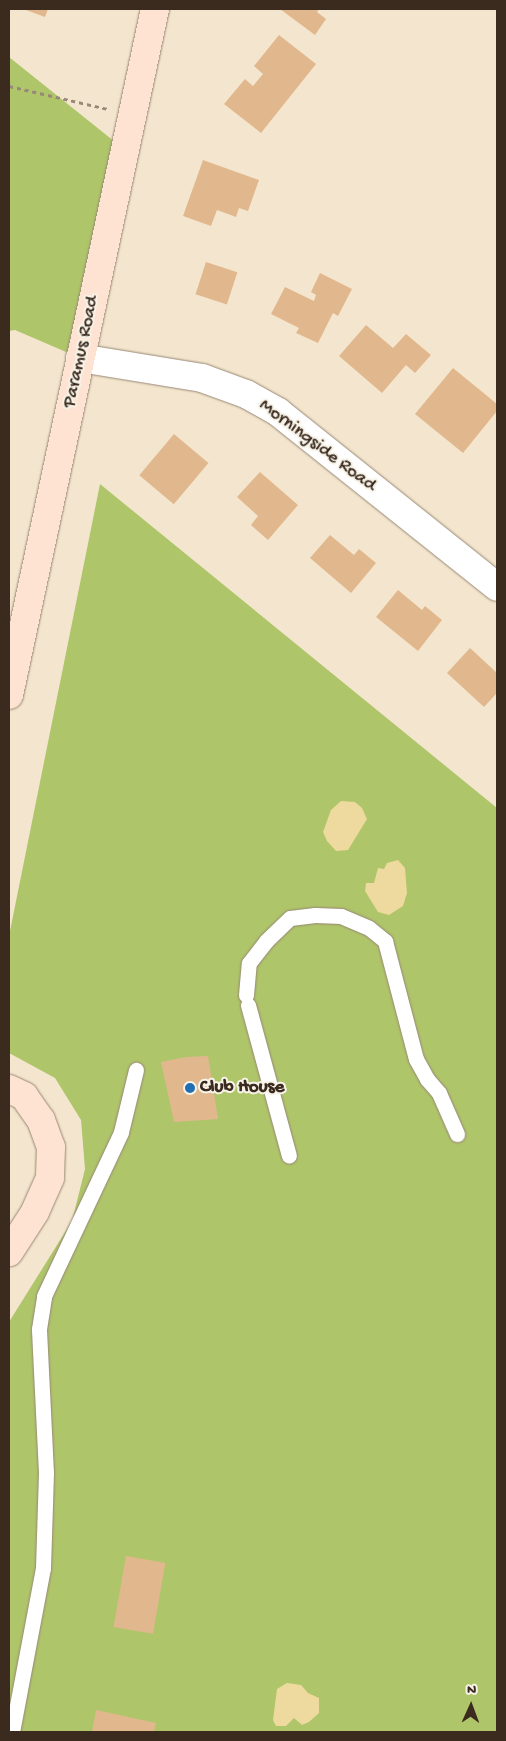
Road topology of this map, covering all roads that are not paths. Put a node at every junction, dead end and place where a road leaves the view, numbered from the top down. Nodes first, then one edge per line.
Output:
1 (156, 9) edge
2 (80, 358) junction
3 (497, 586) edge
4 (9, 695) edge
5 (136, 1070) dead end
6 (9, 1089) edge
7 (457, 1134) dead end
8 (289, 1156) dead end
9 (9, 1252) edge
10 (12, 1732) edge

1 - 2 main road, Paramus Road
2 - 3 street, Morningside Road
2 - 4 main road, Paramus Road
5 - 10 lane
6 - 9 main road
7 - 8 lane

